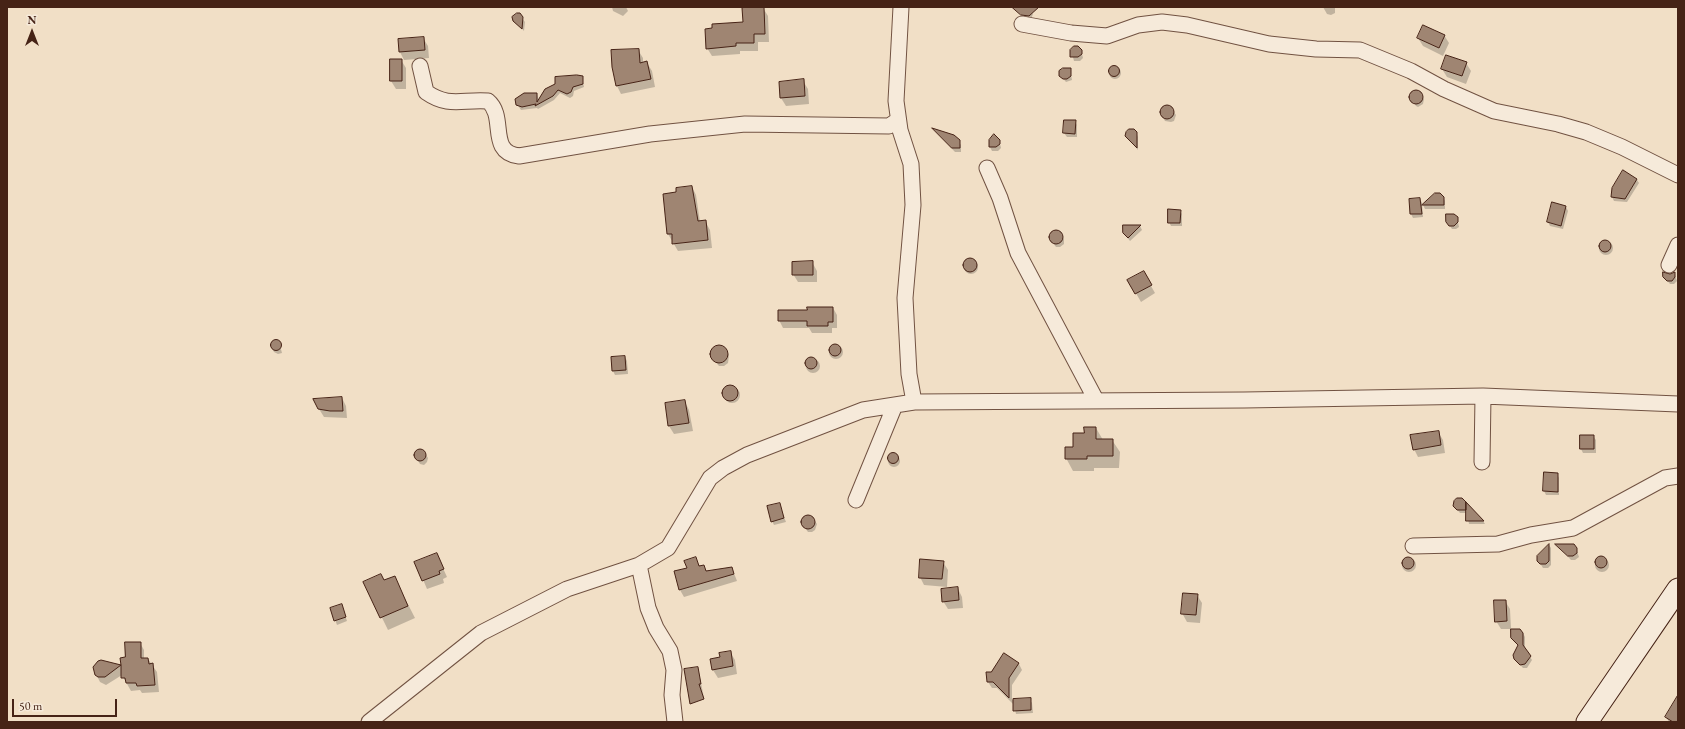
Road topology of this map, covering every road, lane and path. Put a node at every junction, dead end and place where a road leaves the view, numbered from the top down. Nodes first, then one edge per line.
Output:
1 (901, 7) edge
2 (1022, 24) dead end
3 (420, 66) dead end
4 (898, 120) junction
5 (987, 168) dead end
6 (1678, 175) edge
7 (1678, 245) edge
8 (1669, 265) dead end
9 (1483, 396) junction
10 (1096, 400) junction
11 (914, 402) junction
12 (1678, 404) edge
13 (895, 405) junction
14 (1482, 462) dead end
15 (1678, 476) edge
16 (856, 500) dead end
17 (1412, 546) dead end
18 (639, 565) junction
19 (1678, 589) edge
20 (369, 722) edge
21 (675, 722) edge
22 (1587, 722) edge

1 - 4 street
2 - 6 street
3 - 4 street
4 - 11 street
5 - 10 street
7 - 8 street
9 - 10 street
9 - 12 street
9 - 14 street
10 - 11 street
11 - 13 street
13 - 16 street
13 - 18 street
15 - 17 street
18 - 20 street
18 - 21 street
19 - 22 main road

